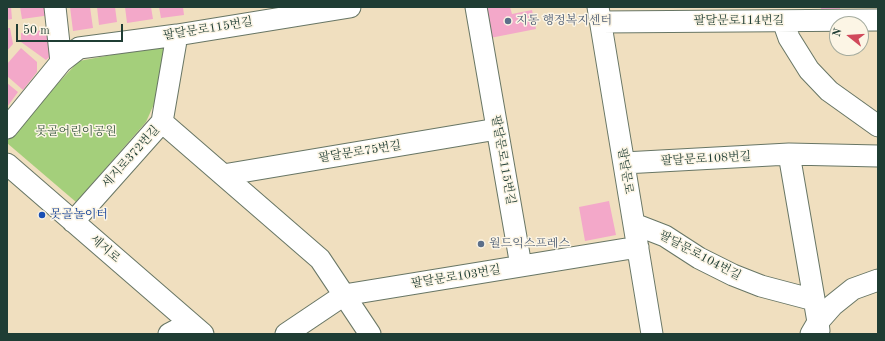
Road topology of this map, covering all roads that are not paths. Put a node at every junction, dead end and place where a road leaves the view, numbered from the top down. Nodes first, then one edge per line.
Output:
1 (55, 7) edge
2 (350, 7) edge
3 (476, 7) edge
4 (599, 14) edge
5 (873, 16) edge
6 (783, 21) junction
7 (177, 35) junction
8 (61, 62) junction
9 (162, 122) junction
10 (878, 126) edge
11 (7, 128) edge
12 (497, 129) junction
13 (789, 154) junction
14 (878, 156) edge
15 (624, 163) junction
16 (7, 164) edge
17 (223, 175) junction
18 (73, 222) junction
19 (634, 224) junction
20 (638, 247) junction
21 (521, 266) junction
22 (878, 280) edge
23 (344, 295) junction
24 (814, 300) junction
25 (197, 328) edge
26 (816, 330) edge
27 (168, 334) edge
28 (286, 334) edge
29 (370, 334) edge
30 (652, 334) edge

1 - 8 street
2 - 7 street, 팔달문로115번길
3 - 12 street, 팔달문로115번길
4 - 6 street, 팔달문로114번길
4 - 15 street, 팔달문로
5 - 6 street, 팔달문로114번길
6 - 10 street
7 - 8 street, 팔달문로115번길
7 - 9 street, 세지로372번길
8 - 11 street, 팔달문로115번길
9 - 17 street
9 - 18 street, 세지로372번길
12 - 17 street, 팔달문로75번길
12 - 21 street, 팔달문로115번길
13 - 14 street, 팔달문로108번길
13 - 15 street, 팔달문로108번길
13 - 24 street
15 - 19 street, 팔달문로
16 - 18 street, 세지로
17 - 23 street
18 - 25 street, 세지로
19 - 20 street, 팔달문로
19 - 24 street, 팔달문로104번길
20 - 21 street, 팔달문로103번길
20 - 30 street, 팔달문로
21 - 23 street, 팔달문로103번길
22 - 26 street
23 - 28 street, 팔달문로103번길
23 - 29 street
24 - 26 street
25 - 27 street

